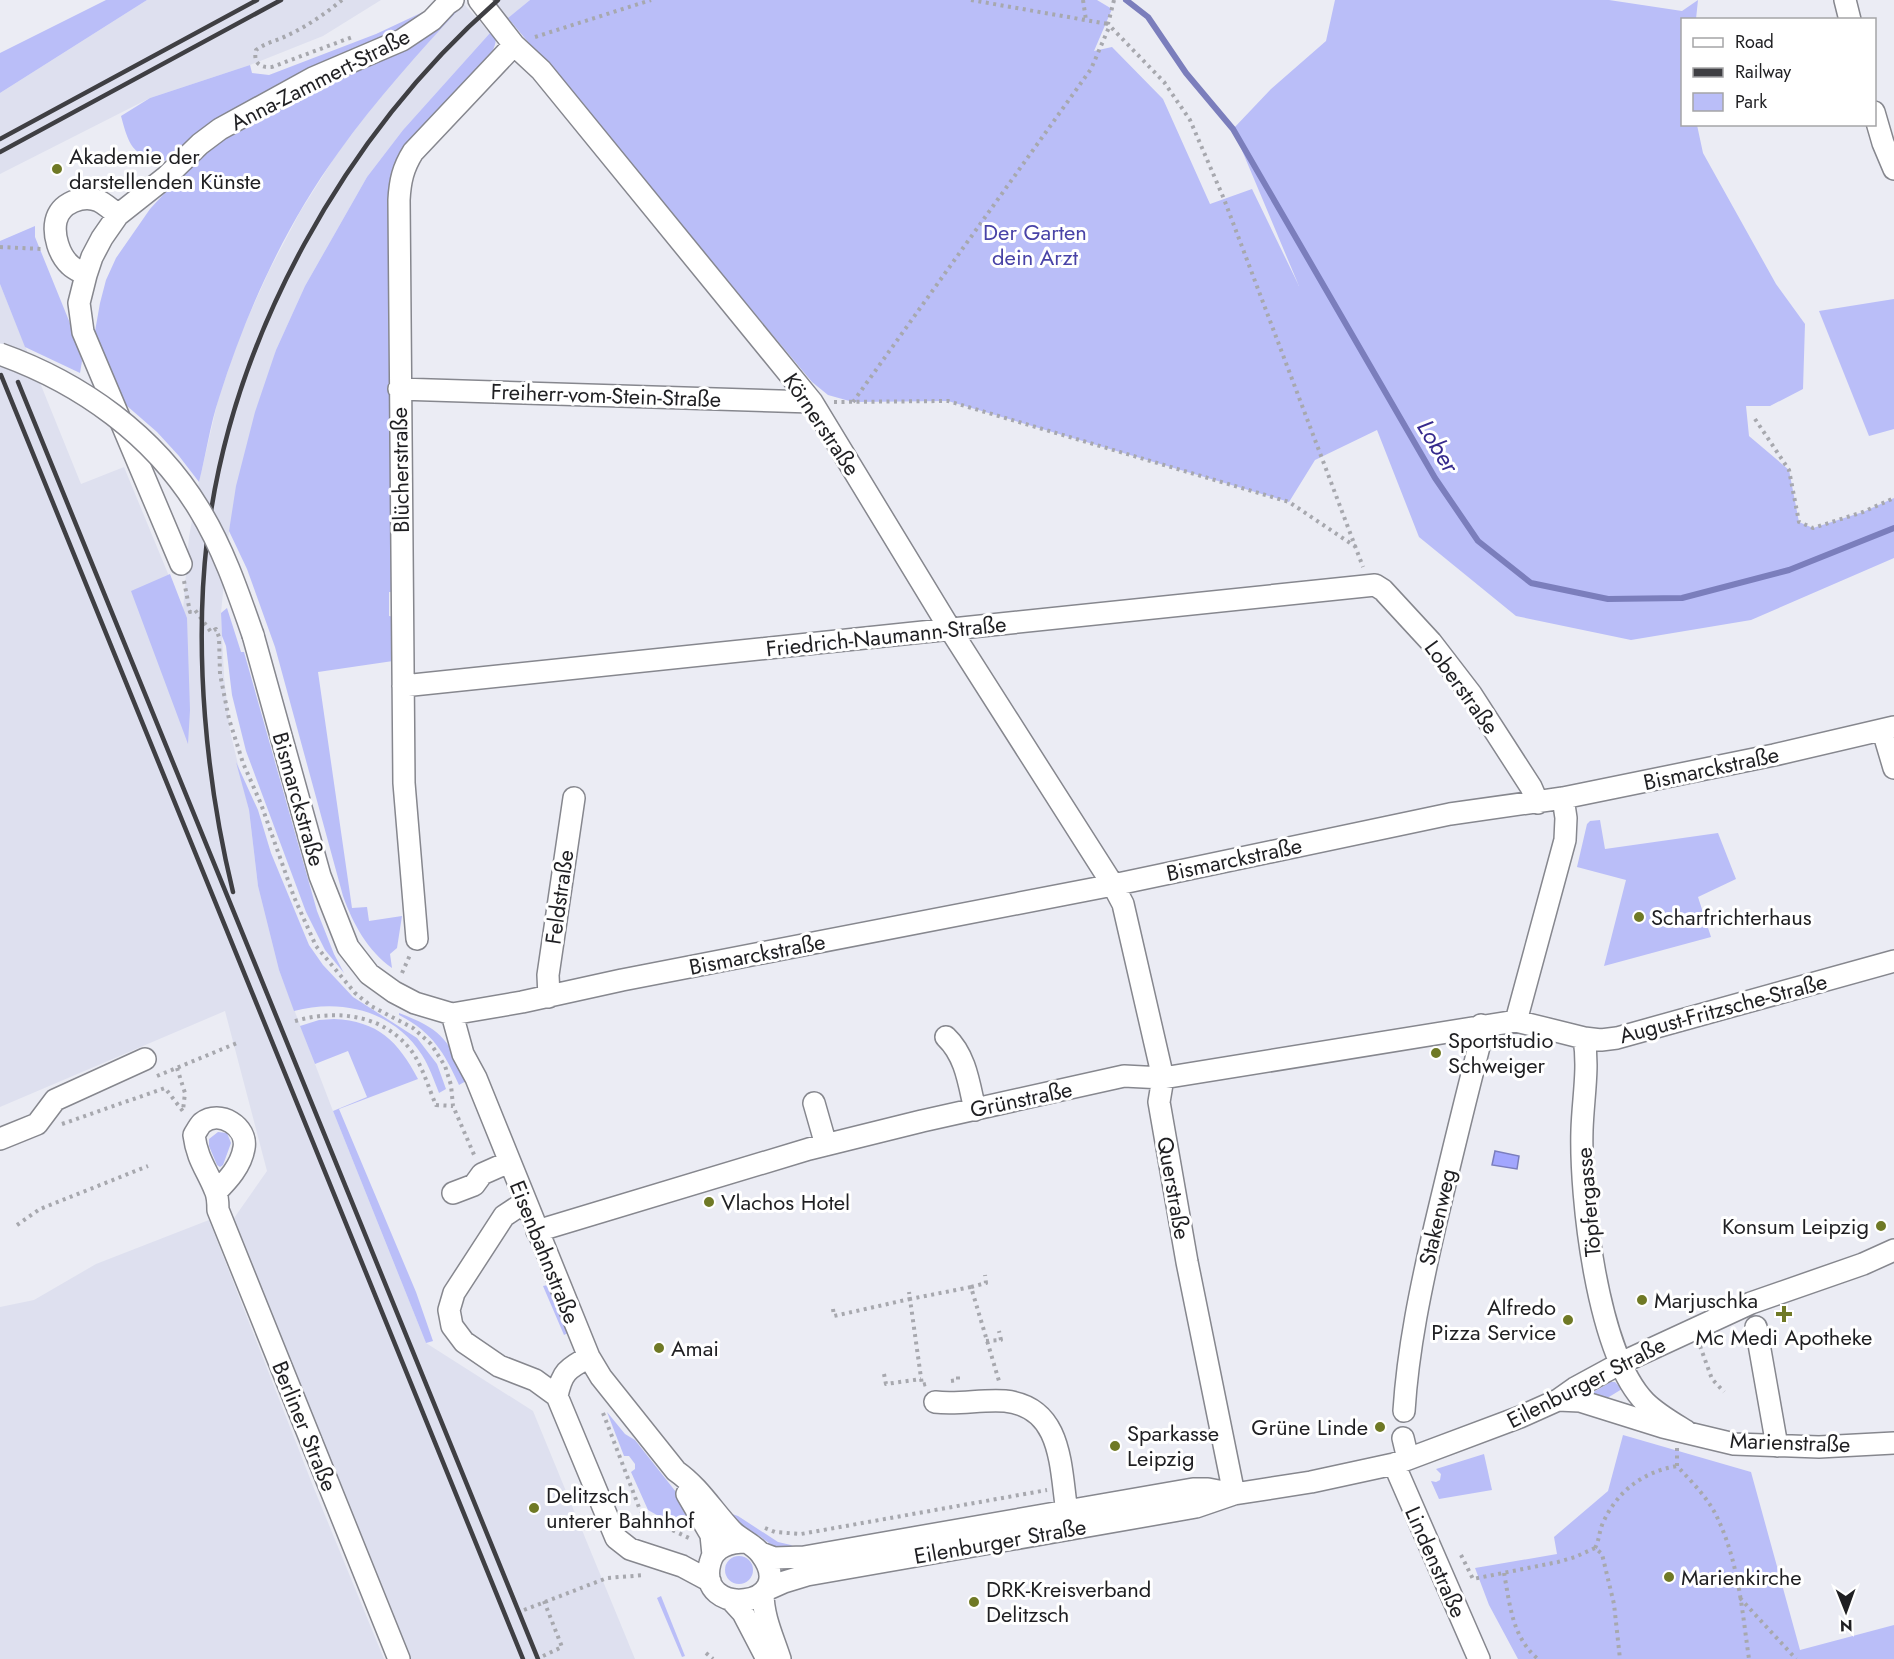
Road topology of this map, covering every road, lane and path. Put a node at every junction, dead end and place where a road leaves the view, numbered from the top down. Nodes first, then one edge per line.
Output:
1 (342, 0) edge
2 (453, 0) edge
3 (479, 0) edge
4 (651, 0) edge
5 (971, 0) edge
6 (1083, 0) edge
7 (1114, 0) edge
8 (1845, 0) edge
9 (1850, 18) edge
10 (1086, 20) junction
11 (1109, 24) junction
12 (364, 32) dead end
13 (514, 45) junction
14 (1876, 116) edge
15 (1894, 169) edge
16 (118, 215) junction
17 (0, 247) edge
18 (60, 250) junction
19 (86, 275) junction
20 (0, 354) edge
21 (399, 389) junction
22 (812, 402) junction
23 (853, 402) junction
24 (1755, 419) dead end
25 (1894, 498) edge
26 (1356, 547) junction
27 (181, 564) dead end
28 (1370, 585) junction
29 (187, 598) dead end
30 (950, 629) junction
31 (220, 674) dead end
32 (403, 686) junction
33 (1888, 729) edge
34 (1894, 768) edge
35 (574, 798) dead end
36 (1563, 798) junction
37 (1538, 803) junction
38 (1113, 885) junction
39 (417, 939) dead end
40 (1894, 961) edge
41 (549, 997) junction
42 (452, 1014) junction
43 (295, 1020) dead end
44 (1516, 1021) junction
45 (1480, 1025) junction
46 (946, 1037) dead end
47 (1584, 1038) junction
48 (145, 1059) dead end
49 (177, 1068) dead end
50 (1162, 1078) junction
51 (814, 1103) dead end
52 (453, 1106) dead end
53 (975, 1110) junction
54 (37, 1124) junction
55 (0, 1138) edge
56 (826, 1145) junction
57 (509, 1161) junction
58 (148, 1166) dead end
59 (451, 1188) dead end
60 (216, 1192) dead end
61 (525, 1202) junction
62 (17, 1225) dead end
63 (537, 1231) junction
64 (1894, 1250) edge
65 (985, 1275) dead end
66 (971, 1287) junction
67 (909, 1292) dead end
68 (910, 1299) junction
69 (833, 1309) dead end
70 (1755, 1327) dead end
71 (1694, 1328) junction
72 (999, 1331) dead end
73 (986, 1341) junction
74 (589, 1357) junction
75 (1621, 1363) junction
76 (884, 1374) dead end
77 (958, 1375) dead end
78 (921, 1379) junction
79 (949, 1381) dead end
80 (1724, 1392) dead end
81 (933, 1393) joint
82 (557, 1396) junction
83 (1558, 1400) junction
84 (1006, 1401) junction
85 (601, 1408) dead end
86 (1404, 1411) dead end
87 (1686, 1431) junction
88 (1403, 1438) dead end
89 (1894, 1443) edge
90 (1777, 1446) junction
91 (1401, 1462) junction
92 (1677, 1466) junction
93 (676, 1471) junction
94 (1064, 1490) junction
95 (1234, 1494) junction
96 (1061, 1519) junction
97 (762, 1527) dead end
98 (689, 1538) dead end
99 (753, 1548) junction
100 (1595, 1548) junction
101 (713, 1555) junction
102 (1461, 1556) dead end
103 (1504, 1573) junction
104 (648, 1575) dead end
105 (710, 1581) junction
106 (765, 1592) junction
107 (1740, 1598) junction
108 (544, 1601) junction
109 (732, 1601) junction
110 (524, 1610) dead end
111 (706, 1653) dead end
112 (543, 1656) dead end
113 (399, 1659) edge
114 (712, 1659) edge
115 (767, 1659) edge
116 (780, 1659) edge
117 (1479, 1659) edge
118 (1538, 1659) edge
119 (1620, 1659) edge
120 (1749, 1659) edge
121 (1796, 1659) edge

1 - 12 path
2 - 16 street, Anna-Zammert-Straße
3 - 13 street, Körnerstraße
4 - 13 path
5 - 10 path
6 - 10 path
7 - 11 path
8 - 9 street
10 - 11 path
11 - 23 path
11 - 26 path
13 - 21 street, Blücherstraße
13 - 22 street, Körnerstraße
14 - 15 street
16 - 18 street
16 - 19 street, Anna-Zammert-Straße
17 - 18 path
18 - 19 street
19 - 27 street, Anna-Zammert-Straße
20 - 42 street, Bismarckstraße, bridge
21 - 22 street, Freiherr-vom-Stein-Straße
21 - 32 street, Blücherstraße
22 - 23 path
22 - 30 street, Körnerstraße
23 - 26 path
24 - 25 path
26 - 28 path
28 - 30 street, Friedrich-Naumann-Straße
28 - 37 street, Loberstraße
29 - 31 path
30 - 32 street, Friedrich-Naumann-Straße
30 - 38 street, Körnerstraße
32 - 39 street, Blücherstraße
33 - 34 street
33 - 36 street, Bismarckstraße
35 - 41 street, Feldstraße
36 - 37 street, Bismarckstraße
36 - 44 street
37 - 38 street, Bismarckstraße
38 - 41 street, Bismarckstraße
38 - 50 street, Querstraße
40 - 47 street, August-Fritzsche-Straße
41 - 42 street, Bismarckstraße
42 - 57 street, Eisenbahnstraße
43 - 52 path
44 - 45 street, Grünstraße
44 - 47 street, August-Fritzsche-Straße
45 - 50 street, Grünstraße
45 - 86 street, Stakenweg
46 - 53 street
47 - 75 street, Töpfergasse
48 - 54 street
49 - 54 path
50 - 53 street, Grünstraße
50 - 95 street, Querstraße
51 - 56 street
53 - 56 street, Grünstraße
54 - 55 street
56 - 63 street, Grünstraße
57 - 59 street
57 - 61 street, Eisenbahnstraße
58 - 62 path
60 - 113 street, Berliner Straße
61 - 63 street, Eisenbahnstraße
61 - 82 street
63 - 74 street, Eisenbahnstraße
64 - 71 street, Eilenburger Straße
65 - 66 path
66 - 68 path
66 - 73 path
67 - 68 path
68 - 69 path
68 - 78 path
70 - 90 street
71 - 75 street, Eilenburger Straße
71 - 80 path
72 - 73 path
73 - 84 path
74 - 82 street
74 - 93 street, Eisenbahnstraße
75 - 83 street, Eilenburger Straße
75 - 87 street, Töpfergasse
76 - 78 path
77 - 79 path
78 - 81 path
81 - 84 street, Eilenburger Straße
82 - 105 street
83 - 87 street
83 - 91 street, Eilenburger Straße
84 - 94 street, Eilenburger Straße
85 - 98 path
87 - 90 street, Marienstraße
87 - 92 path
88 - 91 street
89 - 90 street, Marienstraße
91 - 95 street, Eilenburger Straße
91 - 117 street, Lindenstraße
92 - 100 path
92 - 107 path
93 - 99 street, Eisenbahnstraße
93 - 101 street, Eisenbahnstraße
94 - 96 street, Eilenburger Straße
94 - 97 path
95 - 96 street, Eilenburger Straße
96 - 99 street, Eilenburger Straße
96 - 106 street, Eilenburger Straße
99 - 101 street
99 - 106 street, Eisenbahnstraße
100 - 103 path
100 - 119 path
101 - 105 street, Eisenbahnstraße
102 - 103 path
103 - 118 path
104 - 108 path
105 - 109 street
106 - 109 street
106 - 116 street, Eisenbahnstraße
107 - 120 path
107 - 121 path
108 - 110 path
108 - 112 path
109 - 115 street
111 - 114 path

